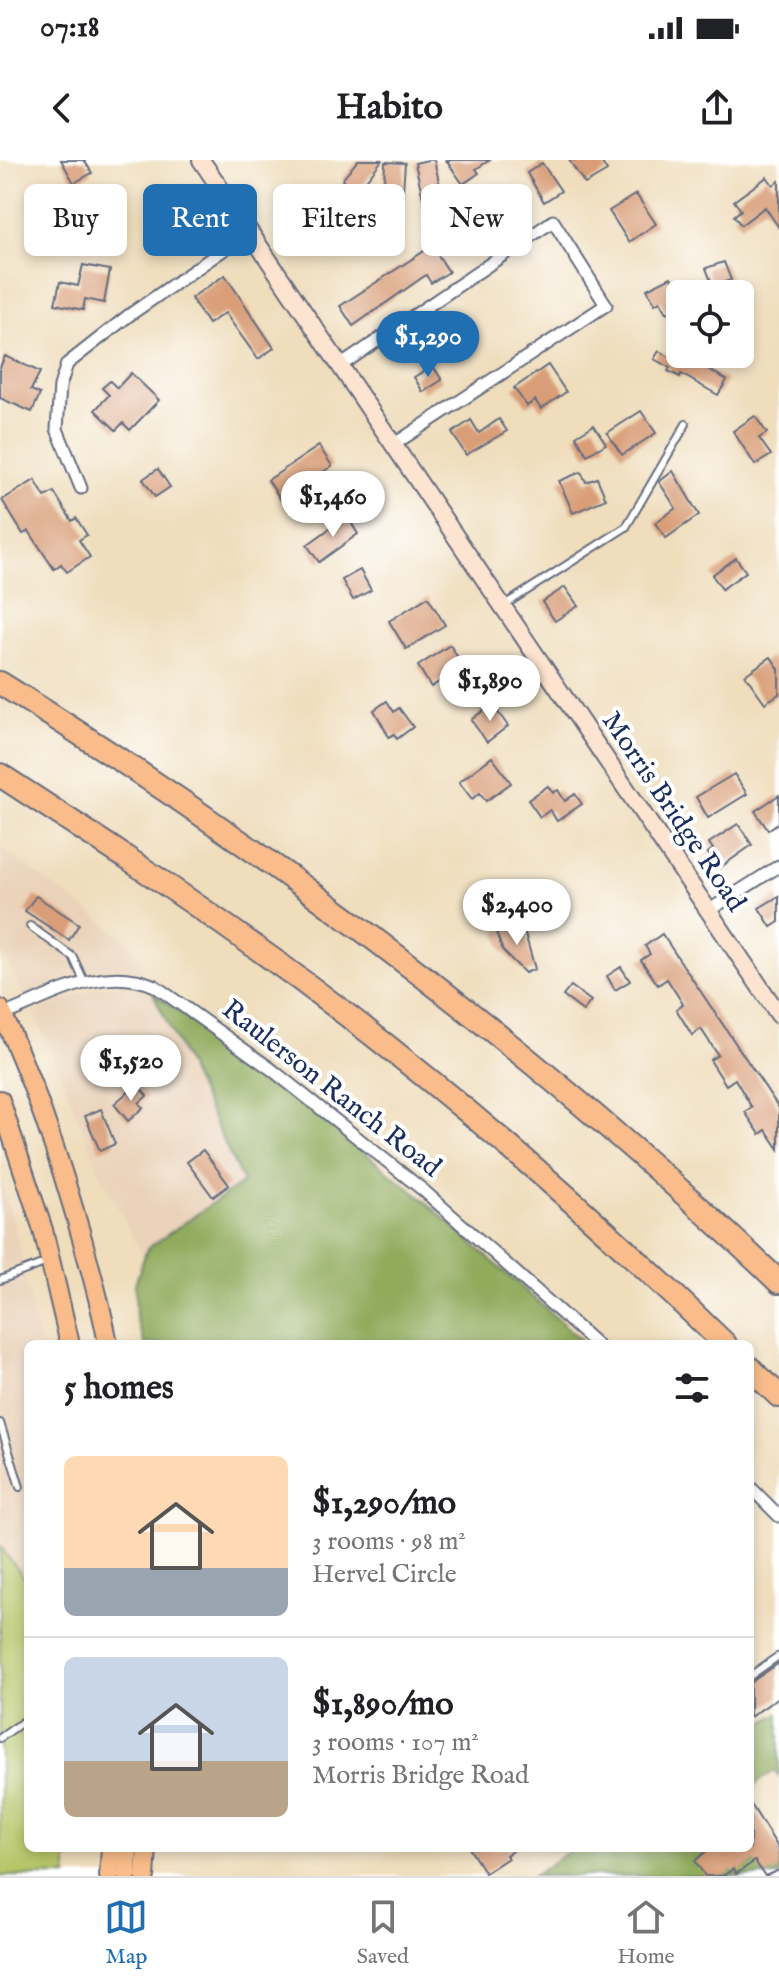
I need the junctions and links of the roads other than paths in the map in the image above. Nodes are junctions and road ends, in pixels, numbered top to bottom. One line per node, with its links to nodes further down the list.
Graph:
1 (201, 160): 2 (street, Morris Bridge Road)
2 (217, 184)
3 (257, 244): 5 (street, Morris Bridge Road)
4 (214, 256): 8 (street)
5 (340, 366): 7 (street, Morris Bridge Road); 7 (street)
6 (686, 424): 9 (lane)
7 (393, 445): 9 (street, Morris Bridge Road)
8 (81, 488)
9 (502, 606): 13 (street, Morris Bridge Road)
10 (0, 683): 21 (highway)
11 (0, 775): 25 (highway)
12 (779, 866): 13 (street)
13 (708, 911): 17 (street, Morris Bridge Road)
14 (30, 926): 15 (lane)
15 (85, 983): 16 (street, Raulerson Ranch Road); 24 (street, Raulerson Ranch Road)
16 (1, 1014): 23 (main road)
17 (779, 1015)
18 (0, 1100): 19 (main road)
19 (50, 1261): 20 (lane); 22 (main road)
20 (0, 1280)
21 (779, 1282)
22 (69, 1340)
23 (107, 1340)
24 (592, 1340)
25 (721, 1340)
26 (754, 1372): 27 (highway)
27 (779, 1396)
28 (0, 1423): 29 (lane)
29 (20, 1487)
30 (754, 1491): 31 (street)
31 (779, 1516)
32 (778, 1655): 33 (lane)
33 (754, 1673)
34 (24, 1721): 35 (lane)
35 (0, 1738)
36 (111, 1852): 39 (main road)
37 (128, 1852): 40 (main road)
38 (147, 1852): 41 (main road)
39 (109, 1876)
40 (127, 1876)
41 (145, 1876)

